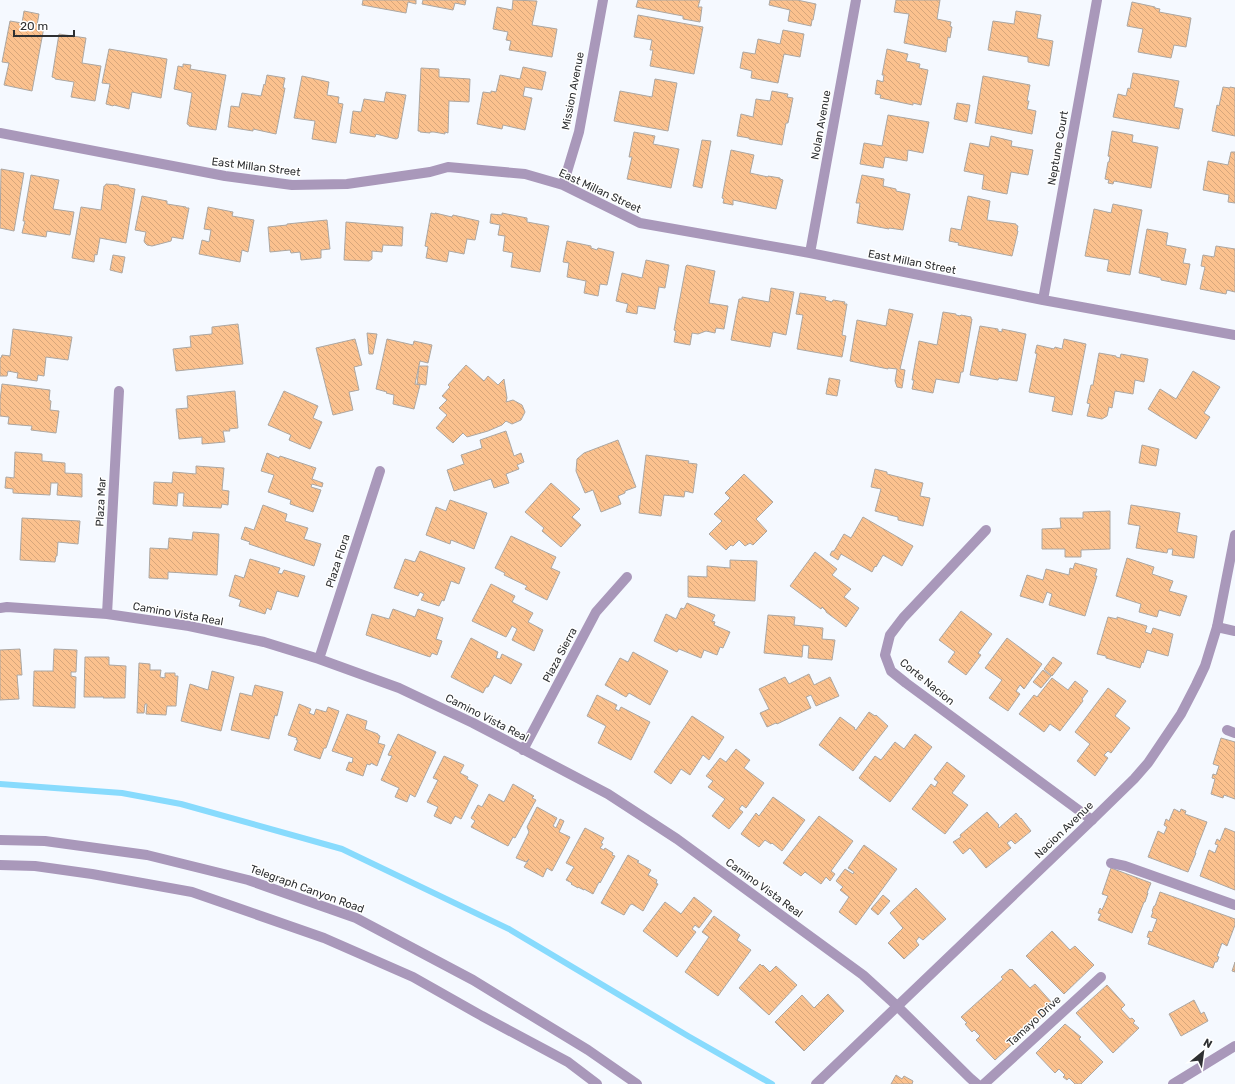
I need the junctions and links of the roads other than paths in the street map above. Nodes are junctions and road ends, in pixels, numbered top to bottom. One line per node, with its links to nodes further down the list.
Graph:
1 (603, 0): 5 (street, Mission Avenue)
2 (856, 0): 6 (street, Nolan Avenue)
3 (1097, 0): 7 (street, Neptune Court)
4 (0, 133): 5 (street, East Millan Street)
5 (563, 185): 6 (street, East Millan Street)
6 (810, 253): 7 (street, East Millan Street)
7 (1043, 300): 8 (street, East Millan Street)
8 (1235, 335)
9 (119, 391): 15 (street, Plaza Mar)
10 (380, 471): 18 (street, Plaza Flora)
11 (986, 530): 20 (street, Corte Nacion)
12 (1235, 535): 16 (street, Nacion Avenue)
13 (628, 577): 19 (street, Plaza Sierra)
14 (0, 608): 15 (street, Camino Vista Real)
15 (107, 614): 18 (street, Camino Vista Real)
16 (1217, 627): 17 (street); 20 (street, Nacion Avenue)
17 (1235, 631)
18 (319, 659): 19 (street, Camino Vista Real)
19 (523, 750): 26 (street, Camino Vista Real)
20 (1092, 820): 26 (street, Nacion Avenue)
21 (0, 840): 30 (street, Telegraph Canyon Road)
22 (1111, 863): 24 (street)
23 (0, 865): 29 (street)
24 (1235, 905)
25 (1101, 976): 32 (street, Tamayo Drive)
26 (898, 1006): 28 (street); 31 (street, Nacion Avenue)
27 (1235, 1046): 33 (street)
28 (971, 1082)
29 (597, 1084)
30 (637, 1084)
31 (816, 1084)
32 (984, 1084)
33 (1173, 1084)

